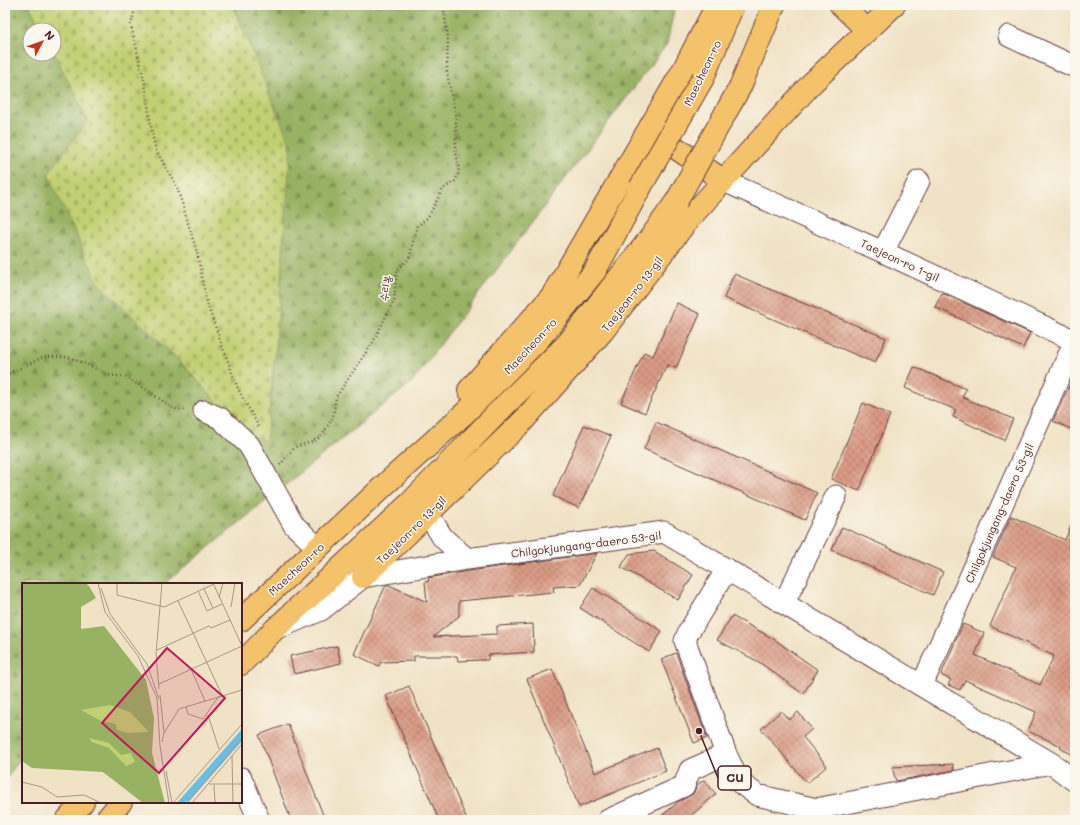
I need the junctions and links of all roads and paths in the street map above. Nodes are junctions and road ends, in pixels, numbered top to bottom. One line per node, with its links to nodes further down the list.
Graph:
1 (136, 5): 18 (path)
2 (443, 5): 20 (path, 수리봉)
3 (717, 5): 11 (main road)
4 (733, 5): 19 (main road, Maecheon-ro, bridge)
5 (774, 5): 29 (main road, bridge)
6 (842, 5): 8 (main road)
7 (894, 5): 8 (main road, Taejeon-ro 13-gil)
8 (866, 32): 12 (main road, Taejeon-ro 13-gil)
9 (1009, 36): 10 (street)
10 (1075, 67)
11 (648, 129): 12 (main road); 19 (main road)
12 (724, 181): 14 (street, Taejeon-ro 1-gil); 22 (main road, Taejeon-ro 13-gil)
13 (919, 181): 14 (street)
14 (883, 252): 15 (street, Taejeon-ro 1-gil)
15 (1075, 341): 31 (street, Chilgokjungang-daero 53-gil)
16 (5, 375): 17 (path)
17 (204, 411): 18 (street)
18 (249, 445): 20 (street)
19 (390, 480): 23 (main road, Maecheon-ro)
20 (270, 482): 23 (street)
21 (836, 496): 27 (street)
22 (428, 514): 24 (street); 26 (main road, Taejeon-ro 13-gil)
23 (318, 548): 28 (main road, Maecheon-ro)
24 (467, 559): 25 (street, Chilgokjungang-daero 53-gil); 26 (street, Chilgokjungang-daero 53-gil)
25 (727, 569): 27 (street, Chilgokjungang-daero 53-gil); 32 (street)
26 (363, 577): 29 (street, Chilgokjungang-daero 53-gil)
27 (784, 603): 31 (street, Chilgokjungang-daero 53-gil)
28 (242, 619)
29 (274, 630): 30 (main road)
30 (242, 663)
31 (922, 685): 33 (street, Chilgokjungang-daero 53-gil)
32 (726, 754): 38 (street); 42 (street)
33 (1051, 763): 35 (street, Chilgokjungang-daero 53-gil); 38 (street)
34 (242, 780): 41 (street)
35 (1075, 781)
36 (81, 803): 39 (main road)
37 (120, 803): 40 (main road)
38 (813, 814)
39 (67, 820)
40 (106, 820)
41 (259, 820)
42 (608, 820)

